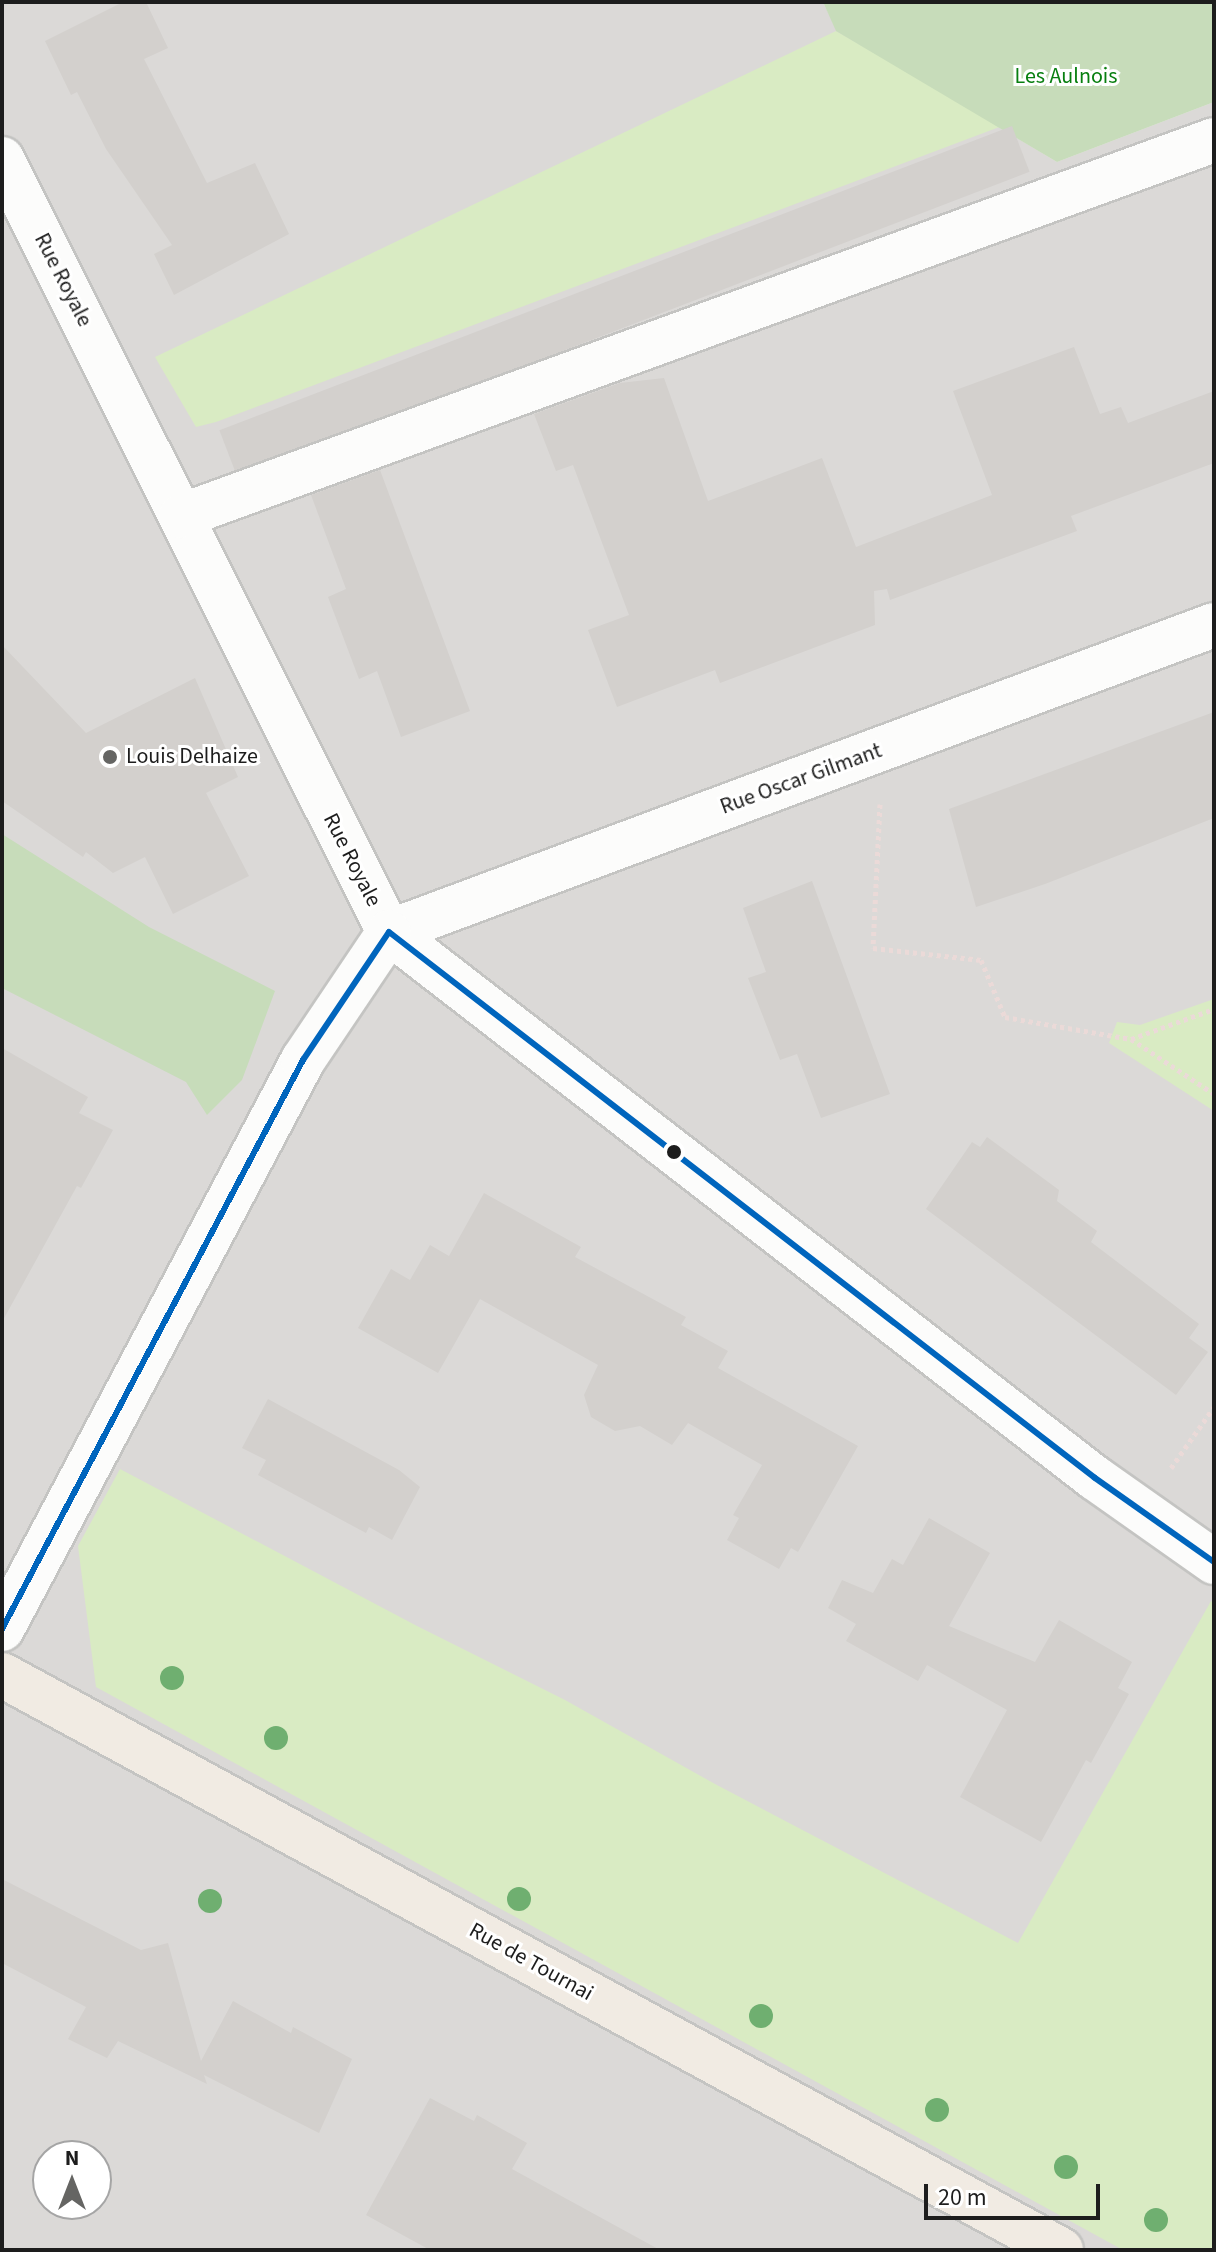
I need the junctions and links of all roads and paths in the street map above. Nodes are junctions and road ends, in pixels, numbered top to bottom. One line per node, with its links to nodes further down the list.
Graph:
1 (1214, 140): 3 (street)
2 (2, 159): 3 (street, Rue Royale)
3 (181, 516): 6 (street, Rue Royale)
4 (1214, 625): 5 (street, Rue Oscar Gilmant)
5 (882, 749): 6 (street, Rue Oscar Gilmant); 8 (path)
6 (389, 932): 11 (street, Rue Royale); 13 (street)
7 (1214, 1009): 8 (path)
8 (1131, 1039): 9 (path)
9 (1214, 1094)
10 (1214, 1407): 11 (path)
11 (1141, 1510): 12 (street, Rue Royale)
12 (1214, 1562)
13 (2, 1629)
14 (2, 1675): 15 (main road, Rue de Tournai)
15 (1061, 2250)

